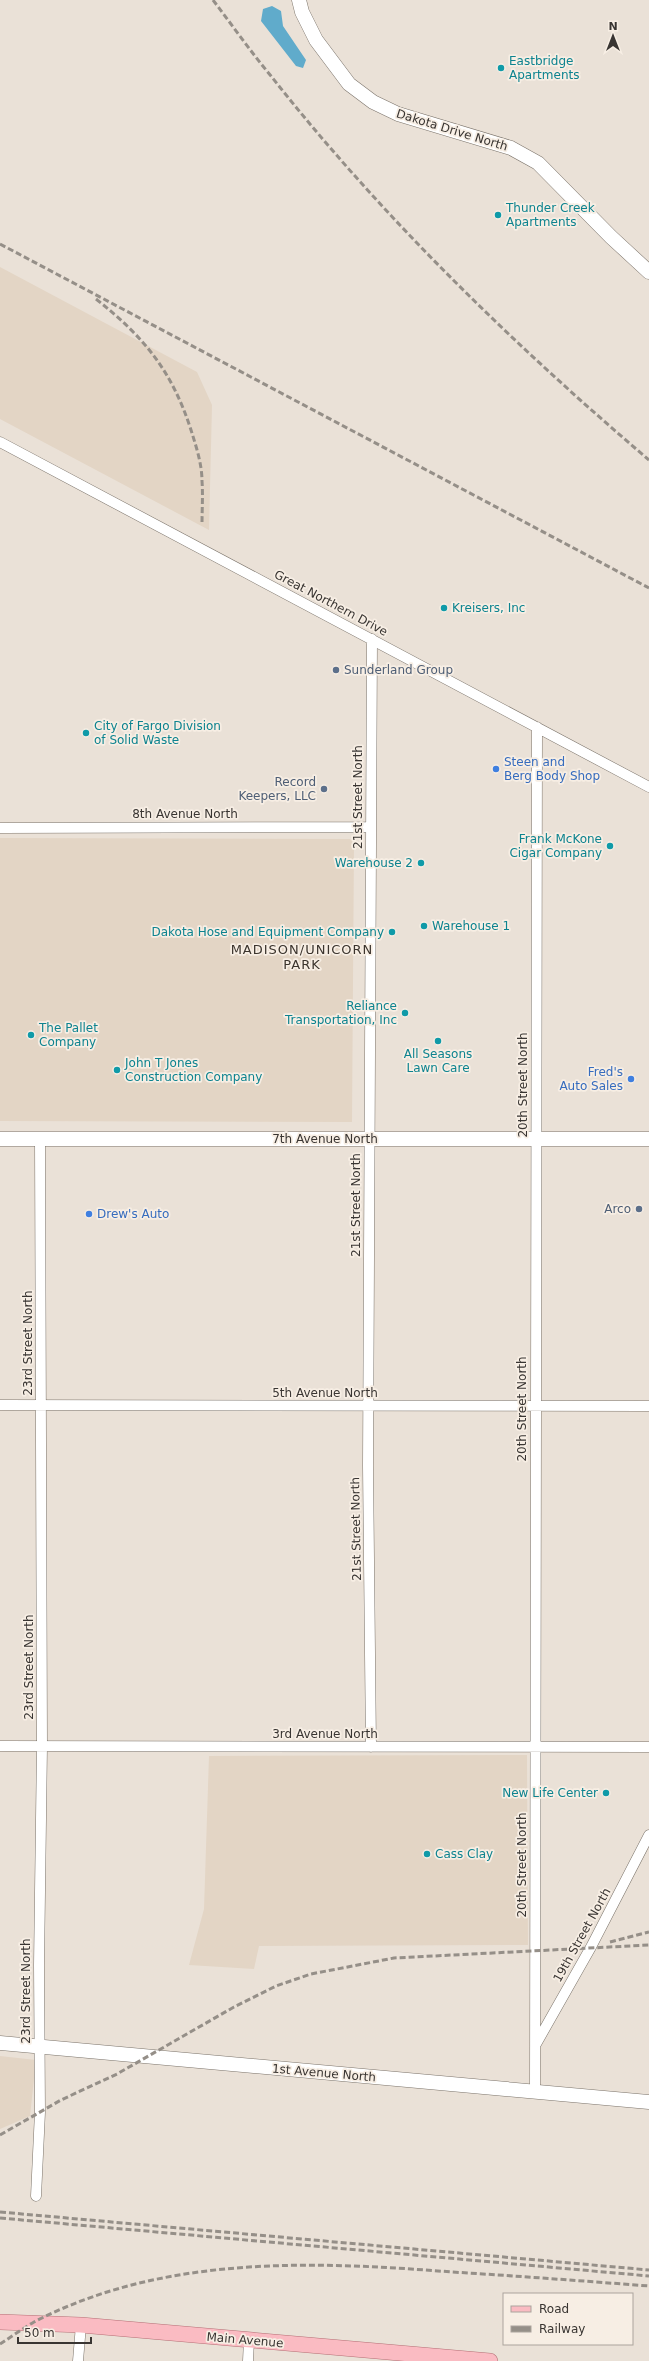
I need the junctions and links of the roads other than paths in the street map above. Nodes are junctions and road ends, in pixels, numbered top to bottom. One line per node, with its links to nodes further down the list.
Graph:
1 (301, 6): 2 (street, Dakota Drive North)
2 (649, 272)
3 (0, 442): 4 (street, Great Northern Drive)
4 (372, 639): 5 (street, Great Northern Drive); 7 (street, 21st Street North)
5 (537, 727): 6 (street, Great Northern Drive); 12 (street, 20th Street North)
6 (649, 787)
7 (370, 827): 8 (street, 8th Avenue North); 11 (street, 21st Street North)
8 (0, 828)
9 (0, 1139): 10 (street, 7th Avenue North)
10 (40, 1139): 11 (street, 7th Avenue North); 15 (street, 23rd Street North)
11 (368, 1139): 12 (street, 7th Avenue North); 16 (street, 21st Street North)
12 (536, 1139): 13 (street, 7th Avenue North); 17 (street, 20th Street North)
13 (649, 1139)
14 (0, 1406): 15 (street, 5th Avenue North)
15 (41, 1406): 16 (street, 5th Avenue North); 20 (street, 23rd Street North)
16 (368, 1406): 17 (street, 5th Avenue North); 21 (street, 21st Street North)
17 (535, 1406): 18 (street, 5th Avenue North); 22 (street, 20th Street North)
18 (649, 1406)
19 (0, 1746): 20 (street, 3rd Avenue North)
20 (42, 1746): 21 (street, 3rd Avenue North); 27 (street, 23rd Street North)
21 (371, 1747): 22 (street, 3rd Avenue North)
22 (535, 1747): 23 (street, 3rd Avenue North); 26 (street, 20th Street North)
23 (649, 1747)
24 (649, 1835): 26 (street, 19th Street North)
25 (0, 2043): 27 (street, 1st Avenue North)
26 (535, 2046): 28 (street, 20th Street North)
27 (39, 2047): 28 (street, 1st Avenue North); 30 (street, 23rd Street North)
28 (535, 2092): 29 (street, 1st Avenue North)
29 (649, 2102)
30 (36, 2196)
31 (0, 2322): 32 (main road, Main Avenue)
32 (81, 2325): 33 (main road, Main Avenue); 35 (street)
33 (250, 2340): 34 (main road, Main Avenue); 36 (street)
34 (416, 2358): 37 (main road, Main Avenue)
35 (78, 2361)
36 (248, 2361)
37 (490, 2361)

